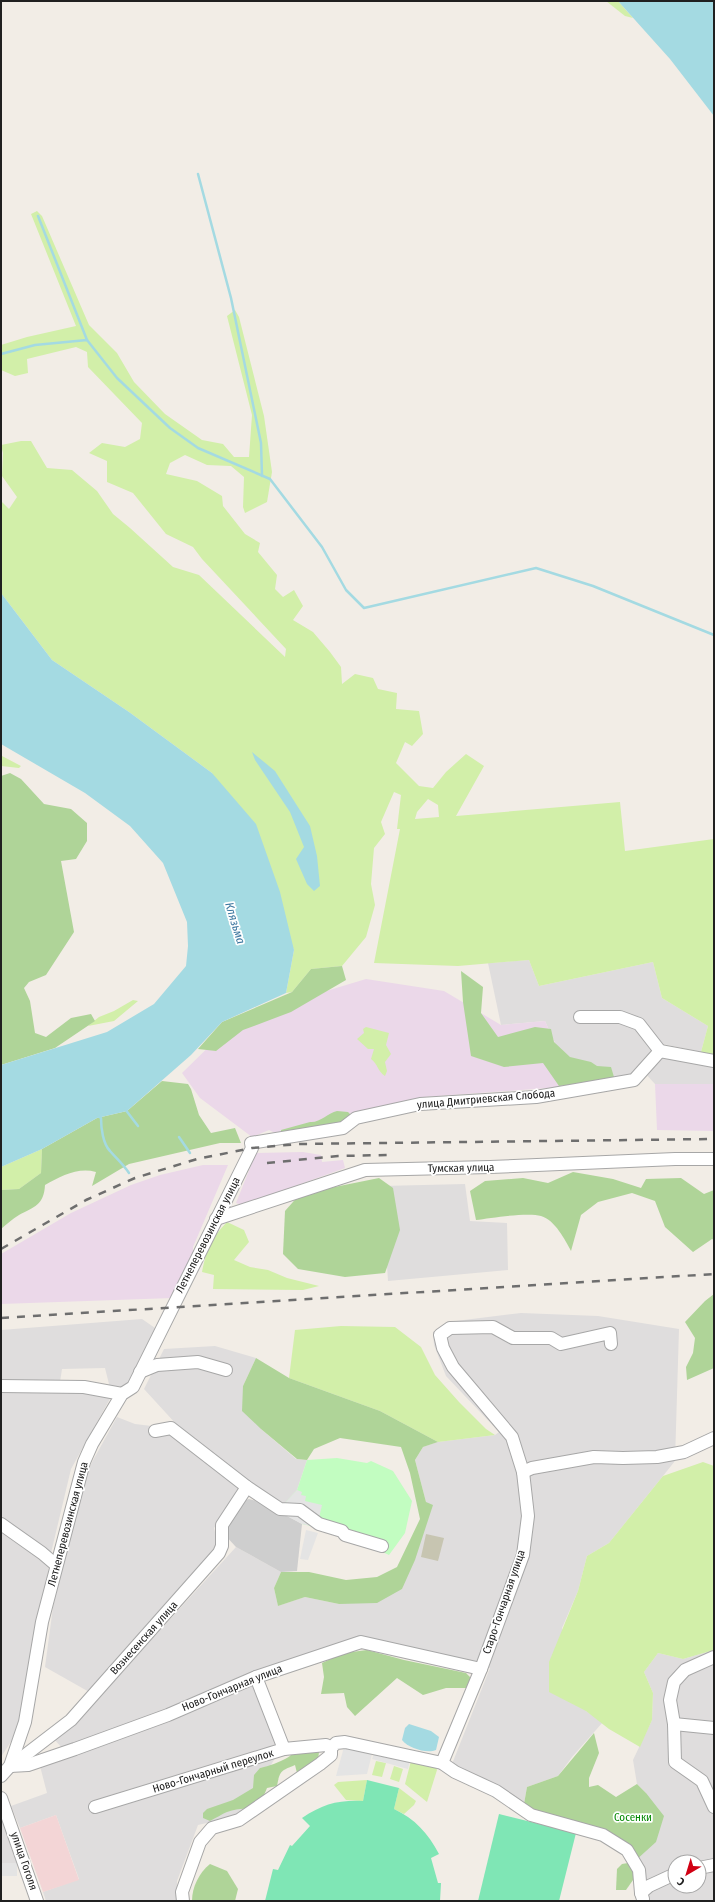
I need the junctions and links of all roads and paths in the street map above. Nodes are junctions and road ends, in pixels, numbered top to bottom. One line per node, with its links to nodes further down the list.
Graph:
1 (580, 1017): 2 (street)
2 (660, 1051): 3 (street); 4 (street, улица Дмитриевская Слобода)
3 (714, 1061)
4 (255, 1142): 6 (street, Летнеперевозинская улица)
5 (714, 1159): 6 (street, Тумская улица)
6 (216, 1219): 9 (street, Летнеперевозинская улица)
7 (611, 1344): 14 (street, Старо-Гончарная улица)
8 (226, 1370): 9 (street)
9 (140, 1372): 11 (street, Летнеперевозинская улица)
10 (1, 1386): 11 (street)
11 (122, 1394): 18 (street, Летнеперевозинская улица)
12 (155, 1431): 15 (street)
13 (714, 1438): 14 (street)
14 (523, 1472): 20 (street, Старо-Гончарная улица)
15 (247, 1487): 17 (street); 27 (street, Вознесенская улица)
16 (1, 1524): 18 (street)
17 (382, 1546)
18 (56, 1565): 27 (street, Летнеперевозинская улица)
19 (714, 1657): 22 (street)
20 (481, 1669): 21 (street, Ново-Гончарная улица); 26 (street, Старо-Гончарная улица)
21 (256, 1677): 25 (street); 27 (street, Ново-Гончарная улица)
22 (674, 1724): 23 (street); 31 (street)
23 (714, 1728)
24 (331, 1748): 25 (street, Ново-Гончарный переулок); 26 (street); 35 (street)
25 (284, 1749): 30 (street, Ново-Гончарный переулок)
26 (442, 1763): 33 (street)
27 (10, 1766): 28 (street, Летнеперевозинская улица)
28 (1, 1776)
29 (1, 1798): 34 (street, улица Гоголя)
30 (95, 1807)
31 (714, 1807)
32 (667, 1878): 33 (street)
33 (643, 1897)
34 (38, 1901)
35 (183, 1901)

